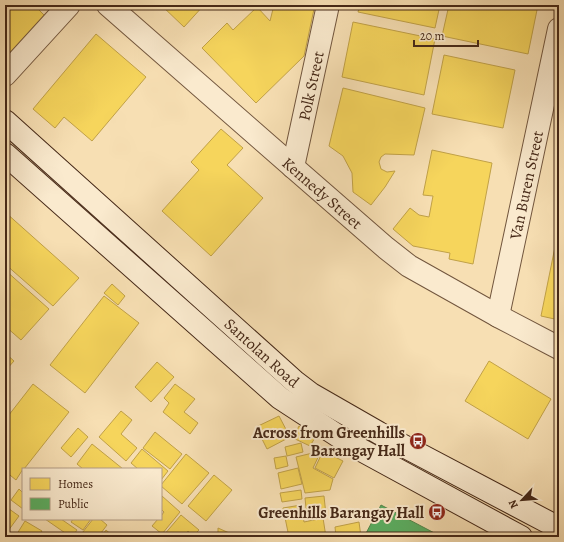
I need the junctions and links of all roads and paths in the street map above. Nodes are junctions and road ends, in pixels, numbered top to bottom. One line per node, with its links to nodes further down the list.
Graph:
1 (69, 5): 5 (main road)
2 (108, 5): 8 (main road, Kennedy Street)
3 (328, 5): 8 (main road, Polk Street)
4 (559, 29): 9 (main road, Van Buren Street)
5 (5, 75)
6 (5, 121): 11 (main road, Santolan Road)
7 (5, 154): 12 (main road, Santolan Road)
8 (293, 167): 9 (main road, Kennedy Street)
9 (498, 316): 10 (main road, Kennedy Street)
10 (559, 348)
11 (559, 528)
12 (521, 537)

